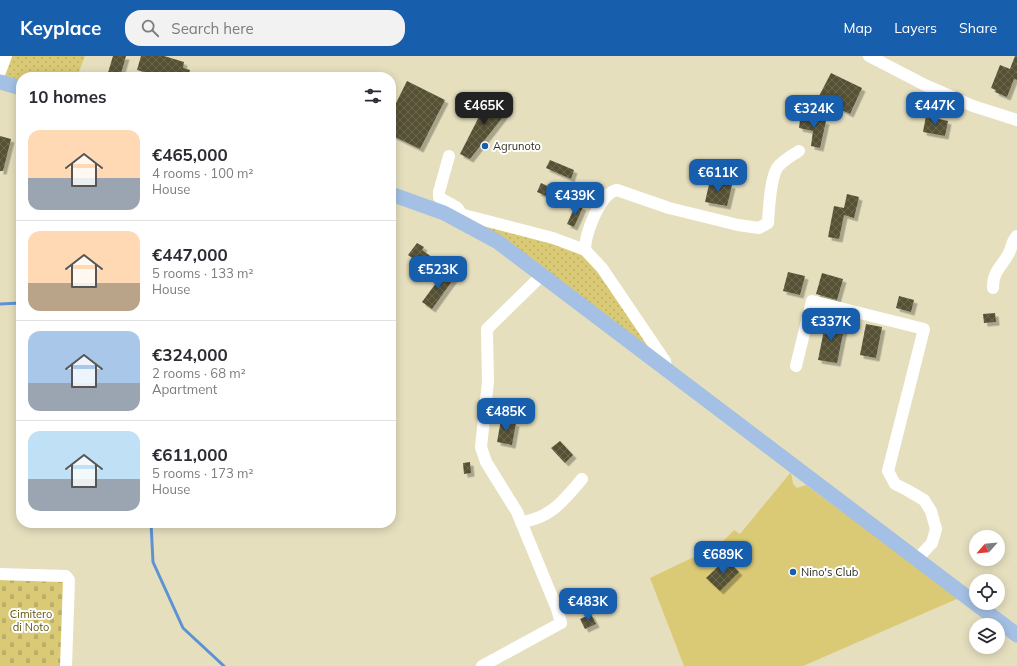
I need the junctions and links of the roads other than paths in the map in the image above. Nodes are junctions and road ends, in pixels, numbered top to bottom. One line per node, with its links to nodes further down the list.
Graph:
1 (6, 56): 3 (street)
2 (869, 56): 6 (street)
3 (0, 72)
4 (0, 82): 5 (main road)
5 (16, 87)
6 (1017, 120)
7 (799, 151): 12 (street)
8 (449, 156): 10 (street)
9 (396, 196): 10 (main road)
10 (457, 216): 12 (street); 13 (main road)
11 (1017, 236): 14 (street)
12 (585, 250): 16 (street)
13 (542, 275): 16 (main road); 18 (street)
14 (993, 288)
15 (796, 366): 19 (street)
16 (666, 369): 19 (main road)
17 (582, 479): 18 (street)
18 (521, 522): 23 (street)
19 (916, 559): 21 (main road)
20 (0, 574): 22 (street)
21 (1017, 635)
22 (66, 666)
23 (482, 666)

